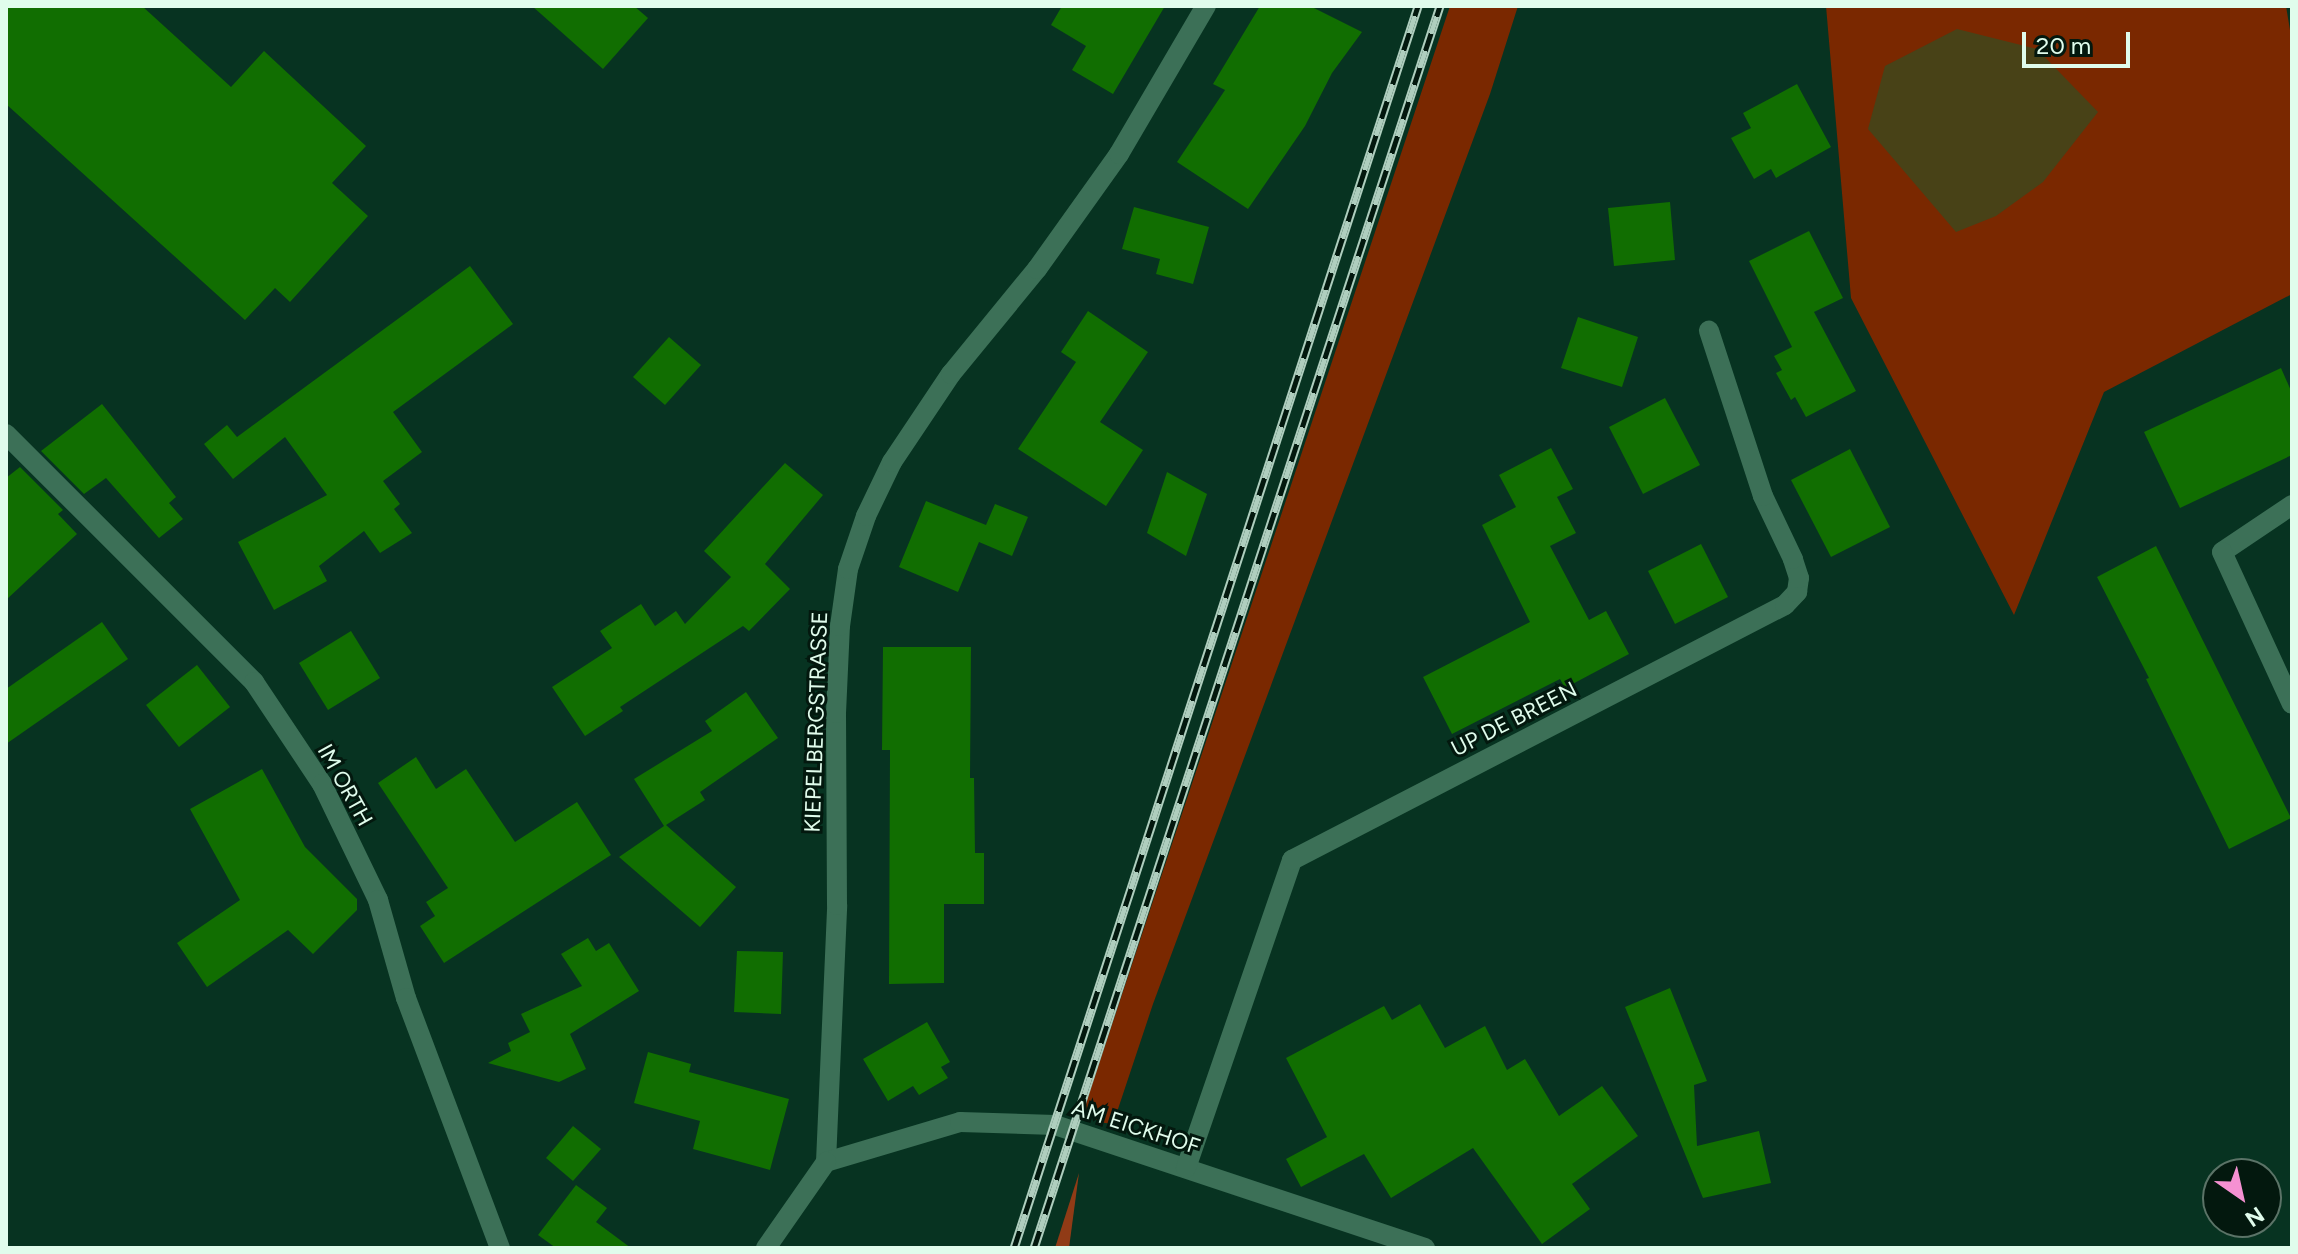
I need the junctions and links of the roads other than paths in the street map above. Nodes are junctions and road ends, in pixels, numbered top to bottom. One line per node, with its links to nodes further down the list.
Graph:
1 (1206, 6): 6 (street, KIEPELBERGSTRASSE)
2 (1709, 331): 7 (street, UP DE BREEN)
3 (6, 434): 8 (street, IM ORTH)
4 (2292, 505): 5 (street)
5 (2292, 704)
6 (826, 1162): 7 (street, AM EICKHOF); 9 (street)
7 (1186, 1168): 10 (street, AM EICKHOF)
8 (500, 1248)
9 (766, 1248)
10 (1425, 1248)

